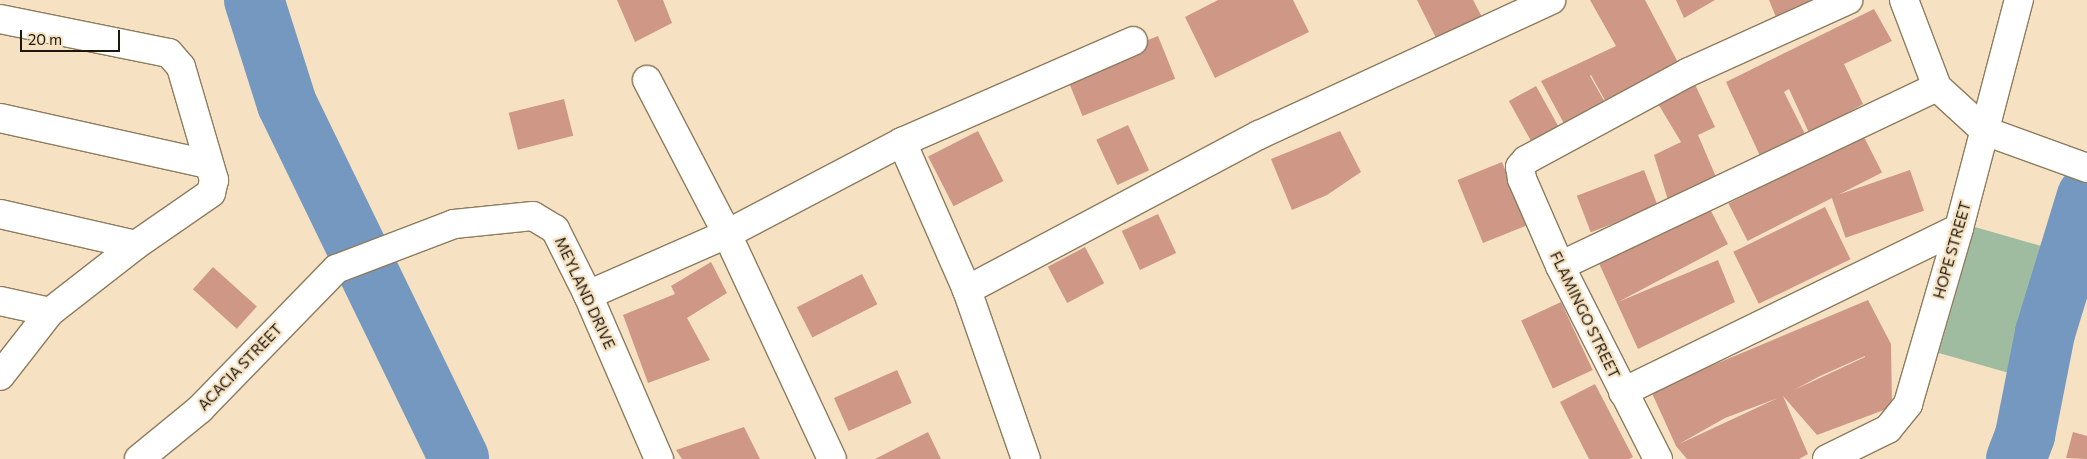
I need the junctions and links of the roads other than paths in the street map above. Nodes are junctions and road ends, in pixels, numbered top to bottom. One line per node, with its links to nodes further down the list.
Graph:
1 (1551, 0): 20 (street)
2 (1848, 0): 18 (street, FLAMINGO STREET)
3 (1904, 0): 8 (street)
4 (2019, 0): 10 (street, HOPE STREET)
5 (0, 18): 12 (street)
6 (1133, 41): 11 (street)
7 (647, 80): 16 (street)
8 (1937, 87): 10 (street); 18 (street)
9 (0, 118): 12 (street)
10 (1985, 131): 13 (street); 15 (street, HOPE STREET)
11 (902, 142): 16 (street); 20 (street)
12 (207, 164): 17 (street)
13 (2080, 166)
14 (0, 214): 17 (street)
15 (1959, 228): 25 (street); 31 (street, HOPE STREET)
16 (727, 234): 21 (street); 28 (street)
17 (136, 245): 23 (street)
18 (1560, 266): 25 (street, FLAMINGO STREET)
19 (336, 269): 21 (street, MEYLAND DRIVE); 26 (street, ACACIA STREET)
20 (967, 290): 29 (street)
21 (588, 294): 27 (street, MEYLAND DRIVE)
22 (0, 301): 23 (street)
23 (50, 312): 24 (street)
24 (0, 376)
25 (1623, 392): 30 (street, FLAMINGO STREET)
26 (139, 459)
27 (659, 459)
28 (832, 459)
29 (1026, 459)
30 (1658, 459)
31 (1827, 459)

